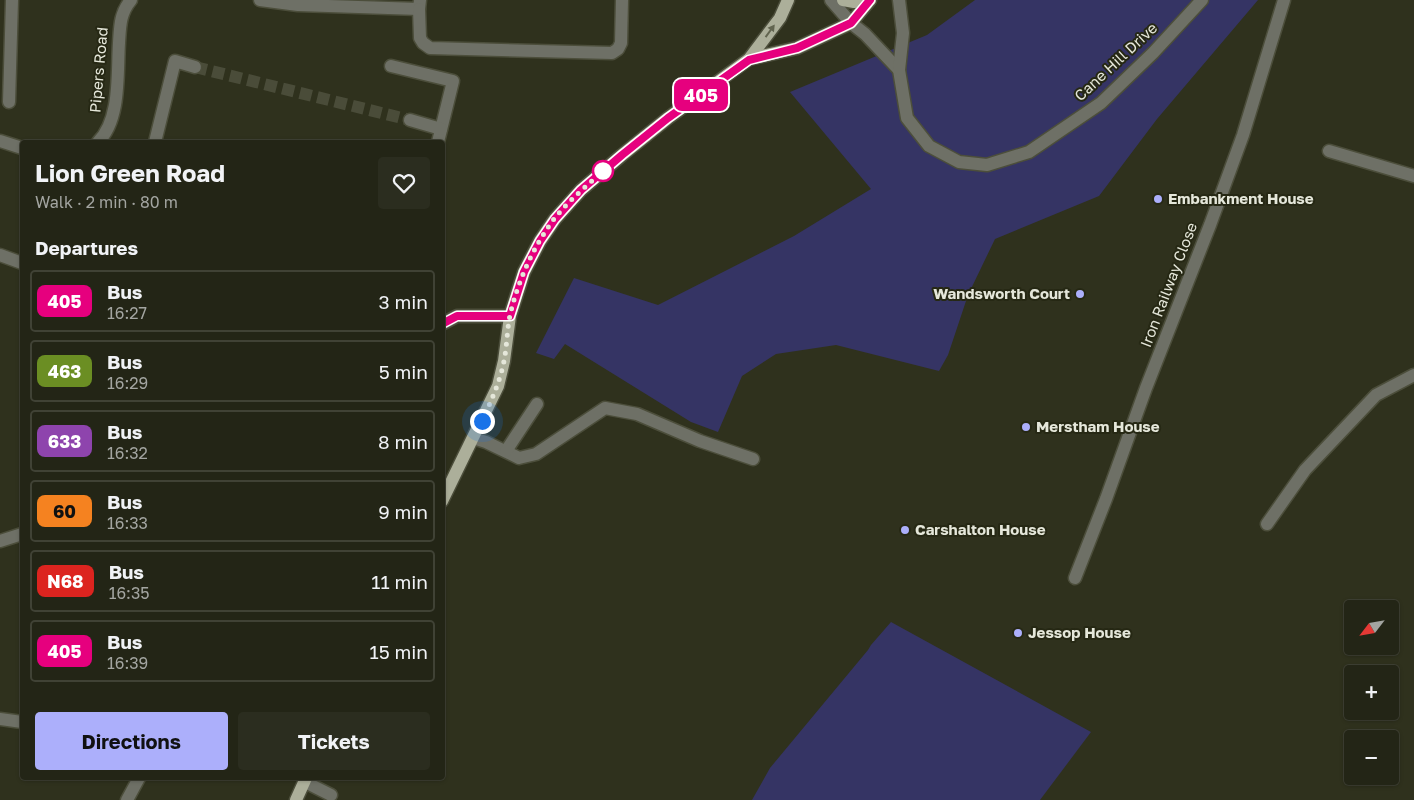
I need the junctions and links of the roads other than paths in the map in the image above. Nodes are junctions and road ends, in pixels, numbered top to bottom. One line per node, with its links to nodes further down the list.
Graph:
1 (12, 0): 18 (street)
2 (131, 0): 21 (street, Pipers Road)
3 (260, 0): 12 (street)
4 (622, 0): 12 (street)
5 (788, 0): 14 (main road, one-way to 5)
6 (831, 0): 13 (street)
7 (843, 0): 8 (main road)
8 (870, 0): 13 (main road)
9 (899, 0): 17 (street, Cane Hill Drive)
10 (1202, 0): 17 (street, Cane Hill Drive)
11 (1284, 0): 41 (street, Iron Railway Close)
12 (420, 4)
13 (851, 23): 14 (main road); 17 (street)
14 (749, 60): 30 (main road)
15 (391, 66): 20 (street)
16 (195, 67): 22 (street)
17 (899, 70)
18 (9, 102)
19 (410, 120): 20 (street)
20 (441, 129): 23 (street)
21 (99, 140)
22 (155, 140)
23 (438, 140)
24 (0, 141): 25 (street)
25 (20, 147)
26 (1329, 151): 27 (street)
27 (1414, 176)
28 (0, 255): 29 (street)
29 (20, 262)
30 (510, 316): 31 (street); 34 (main road)
31 (445, 322)
32 (1414, 375): 38 (street)
33 (537, 404): 35 (street)
34 (473, 438): 35 (street); 37 (main road)
35 (506, 451): 36 (street)
36 (753, 459)
37 (445, 495)
38 (1267, 524)
39 (20, 535): 40 (street)
40 (0, 541)
41 (1075, 578)
42 (0, 719): 43 (street)
43 (20, 722)
44 (138, 780): 47 (street)
45 (306, 780): 46 (street); 48 (main road)
46 (331, 795)
47 (127, 800)
48 (296, 800)

